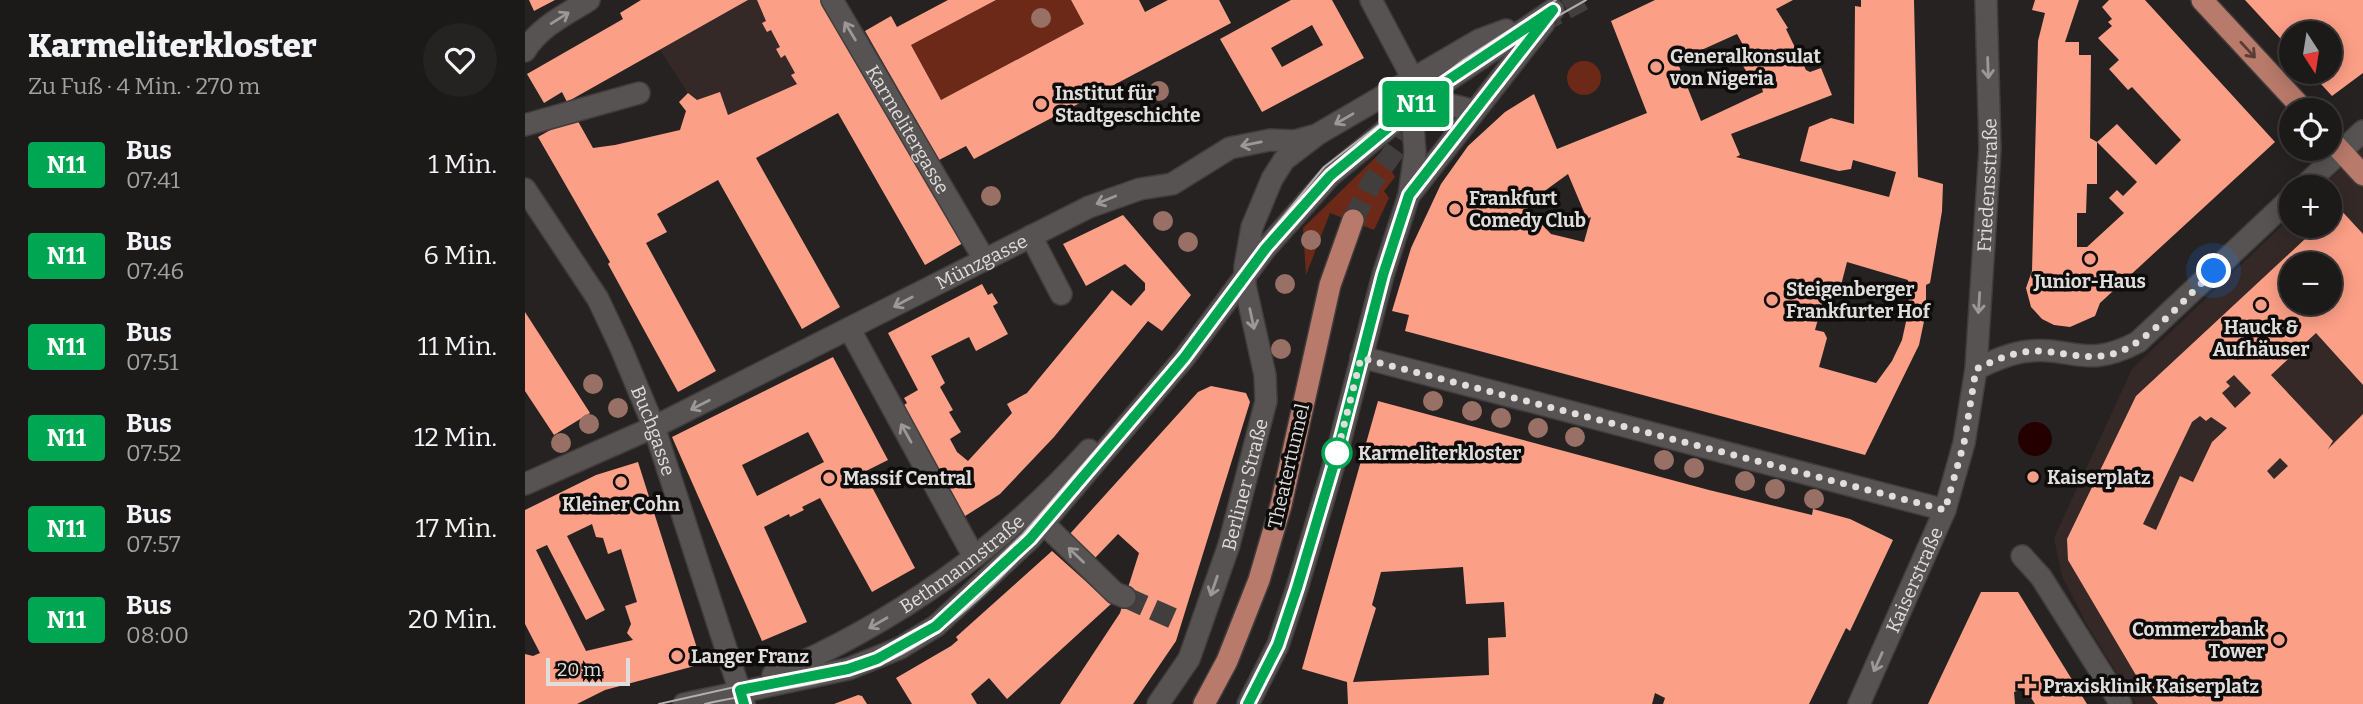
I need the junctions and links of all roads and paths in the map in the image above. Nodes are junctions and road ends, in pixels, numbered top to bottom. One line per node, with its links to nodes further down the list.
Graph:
1 (589, 0): 7 (street, one-way to 1)
2 (832, 0): 26 (street, Karmelitergasse, one-way to 2)
3 (1371, 0): 9 (street)
4 (1986, 0): 31 (street, Friedensstraße, one-way to 31)
5 (2202, 0): 10 (main road, one-way to 10)
6 (1562, 5): 9 (street); 11 (street)
7 (527, 39)
8 (639, 93): 12 (street)
9 (1416, 95): 11 (street); 14 (street, one-way to 14); 21 (street); 27 (street, Bethmannstraße)
10 (2293, 98)
11 (1475, 111): 21 (street)
12 (525, 125)
13 (2363, 131): 15 (street)
14 (1318, 134): 24 (street, Münzgasse, one-way to 24); 25 (street, Berliner Straße)
15 (2342, 142)
16 (2342, 152): 19 (main road)
17 (2323, 161): 18 (street)
18 (2312, 175)
19 (2363, 175)
20 (525, 189): 32 (street, Buchgasse)
21 (1409, 195): 30 (street)
22 (2279, 209): 31 (street)
23 (1353, 220): 42 (main road, Theatertunnel)
24 (1031, 236): 26 (street, Münzgasse); 28 (street)
25 (1248, 252): 27 (street, Berliner Straße); 35 (street, Bethmannstraße)
26 (984, 259): 29 (street, Münzgasse, one-way to 29)
27 (1244, 276): 35 (street, Bethmannstraße); 41 (street, Berliner Straße, one-way to 41)
28 (1061, 294)
29 (850, 330): 32 (street, Münzgasse, one-way to 32); 37 (street, one-way to 29)
30 (1361, 358): 34 (street); 43 (street)
31 (1976, 369): 34 (street, Kaiserstraße)
32 (654, 427): 33 (street, Münzgasse); 39 (street, Buchgasse)
33 (525, 484)
34 (1945, 510): 44 (street, Kaiserstraße, one-way to 44)
35 (1036, 517): 37 (street, Bethmannstraße); 38 (street, one-way to 35); 39 (street, Bethmannstraße)
36 (2022, 556): 45 (street)
37 (974, 557): 39 (street, Bethmannstraße, one-way to 39)
38 (1125, 597)
39 (742, 697): 40 (street, Bethmannstraße)
40 (684, 704)
41 (1158, 704)
42 (1204, 704)
43 (1248, 704)
44 (1859, 704)
45 (2121, 704)

